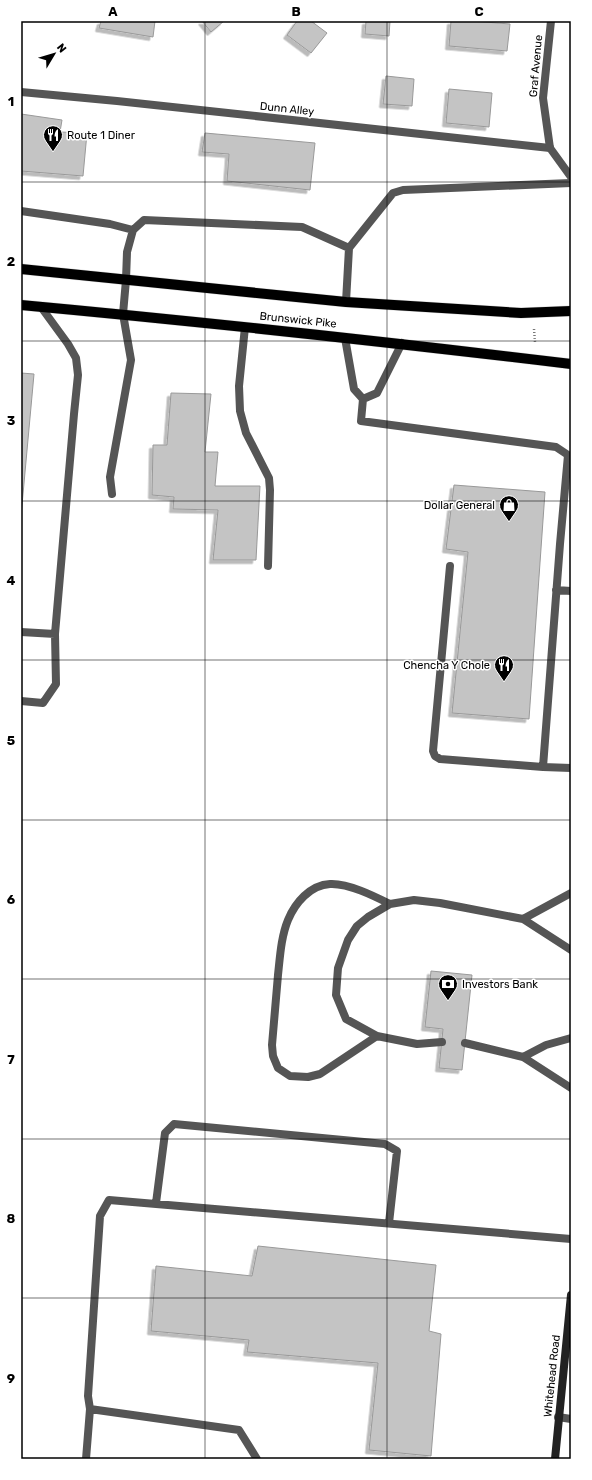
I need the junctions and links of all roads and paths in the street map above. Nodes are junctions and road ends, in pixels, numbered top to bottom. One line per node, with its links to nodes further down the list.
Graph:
1 (551, 21): 3 (street, Graf Avenue)
2 (21, 92): 3 (street, Dunn Alley)
3 (550, 148): 4 (street, Graf Avenue)
4 (571, 177)
5 (571, 183): 8 (street)
6 (21, 211): 7 (street)
7 (132, 230): 8 (street); 10 (street)
8 (349, 248): 11 (street)
9 (21, 269): 10 (main road, Brunswick Pike)
10 (126, 280): 11 (main road, Brunswick Pike); 15 (street)
11 (346, 302): 14 (main road, Brunswick Pike)
12 (21, 305): 13 (main road, Brunswick Pike)
13 (41, 307): 15 (main road, Brunswick Pike); 29 (street)
14 (571, 311)
15 (123, 314): 16 (main road, Brunswick Pike); 23 (street)
16 (245, 327): 18 (main road, Brunswick Pike); 24 (street)
17 (534, 329): 19 (path)
18 (345, 338): 20 (main road, Brunswick Pike); 22 (street)
19 (535, 342)
20 (402, 343): 21 (main road, Brunswick Pike); 22 (street)
21 (571, 364)
22 (363, 399): 26 (street)
23 (112, 494)
24 (268, 566)
25 (450, 566): 31 (street)
26 (556, 590): 27 (street); 31 (street)
27 (571, 591)
28 (21, 632): 29 (street)
29 (55, 634): 30 (street)
30 (21, 701)
31 (543, 767): 32 (street)
32 (571, 768)
33 (571, 893): 35 (street)
34 (390, 904): 35 (street); 37 (street); 37 (street)
35 (523, 919): 36 (street)
36 (571, 950)
37 (377, 1036): 39 (street)
38 (571, 1038): 41 (street)
39 (442, 1042)
40 (465, 1043): 41 (street)
41 (523, 1057): 42 (street)
42 (571, 1088)
43 (156, 1204): 44 (street); 44 (street); 48 (street)
44 (389, 1223): 45 (street)
45 (571, 1239)
46 (571, 1295): 47 (main road, Whitehead Road)
47 (568, 1346): 49 (main road, Whitehead Road)
48 (90, 1409): 51 (street); 52 (street)
49 (558, 1417): 50 (street); 53 (main road, Whitehead Road)
50 (571, 1419)
51 (86, 1459)
52 (257, 1459)
53 (555, 1459)

